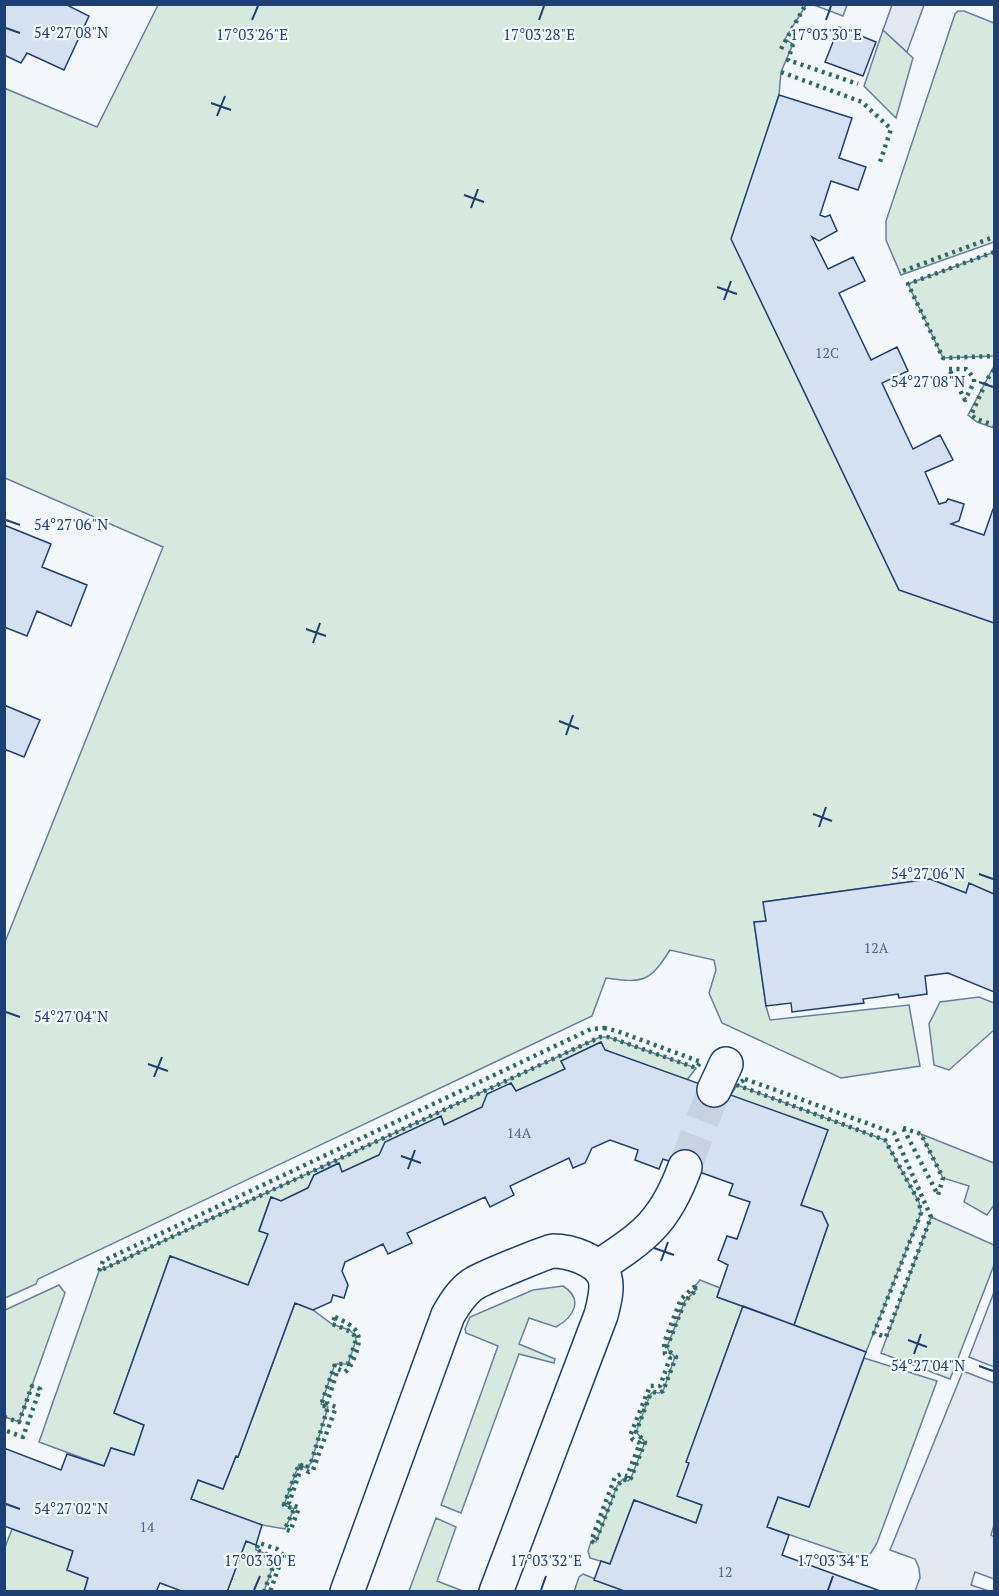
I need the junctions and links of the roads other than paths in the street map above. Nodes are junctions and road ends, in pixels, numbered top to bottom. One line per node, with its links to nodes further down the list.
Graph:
1 (685, 1167): 2 (street)
2 (598, 1267): 3 (street); 4 (street)
3 (347, 1592)
4 (496, 1592)

